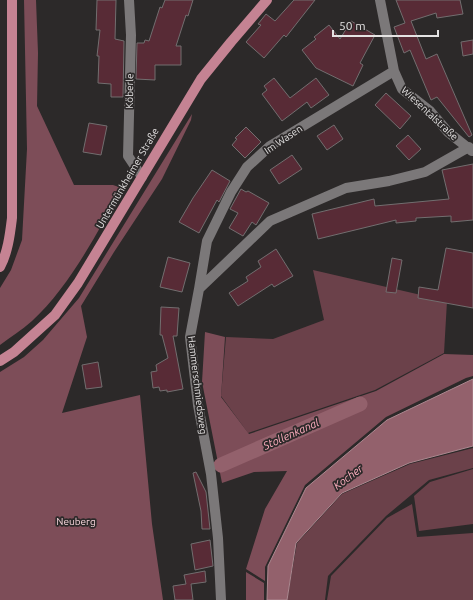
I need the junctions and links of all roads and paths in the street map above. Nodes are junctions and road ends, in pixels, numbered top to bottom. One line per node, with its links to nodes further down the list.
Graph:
1 (12, 0): 8 (main road)
2 (129, 0): 7 (street, Köberle)
3 (267, 0): 7 (main road, Untermünkheimer Straße)
4 (380, 0): 5 (street, Wiesentalstraße)
5 (394, 71): 6 (street, Wiesentalstraße); 9 (street, Im Wasen)
6 (471, 149): 9 (street)
7 (142, 177): 10 (main road, Untermünkheimer Straße)
8 (0, 267)
9 (199, 289): 11 (street, Hammerschmiedsweg)
10 (0, 361)
11 (221, 600)

